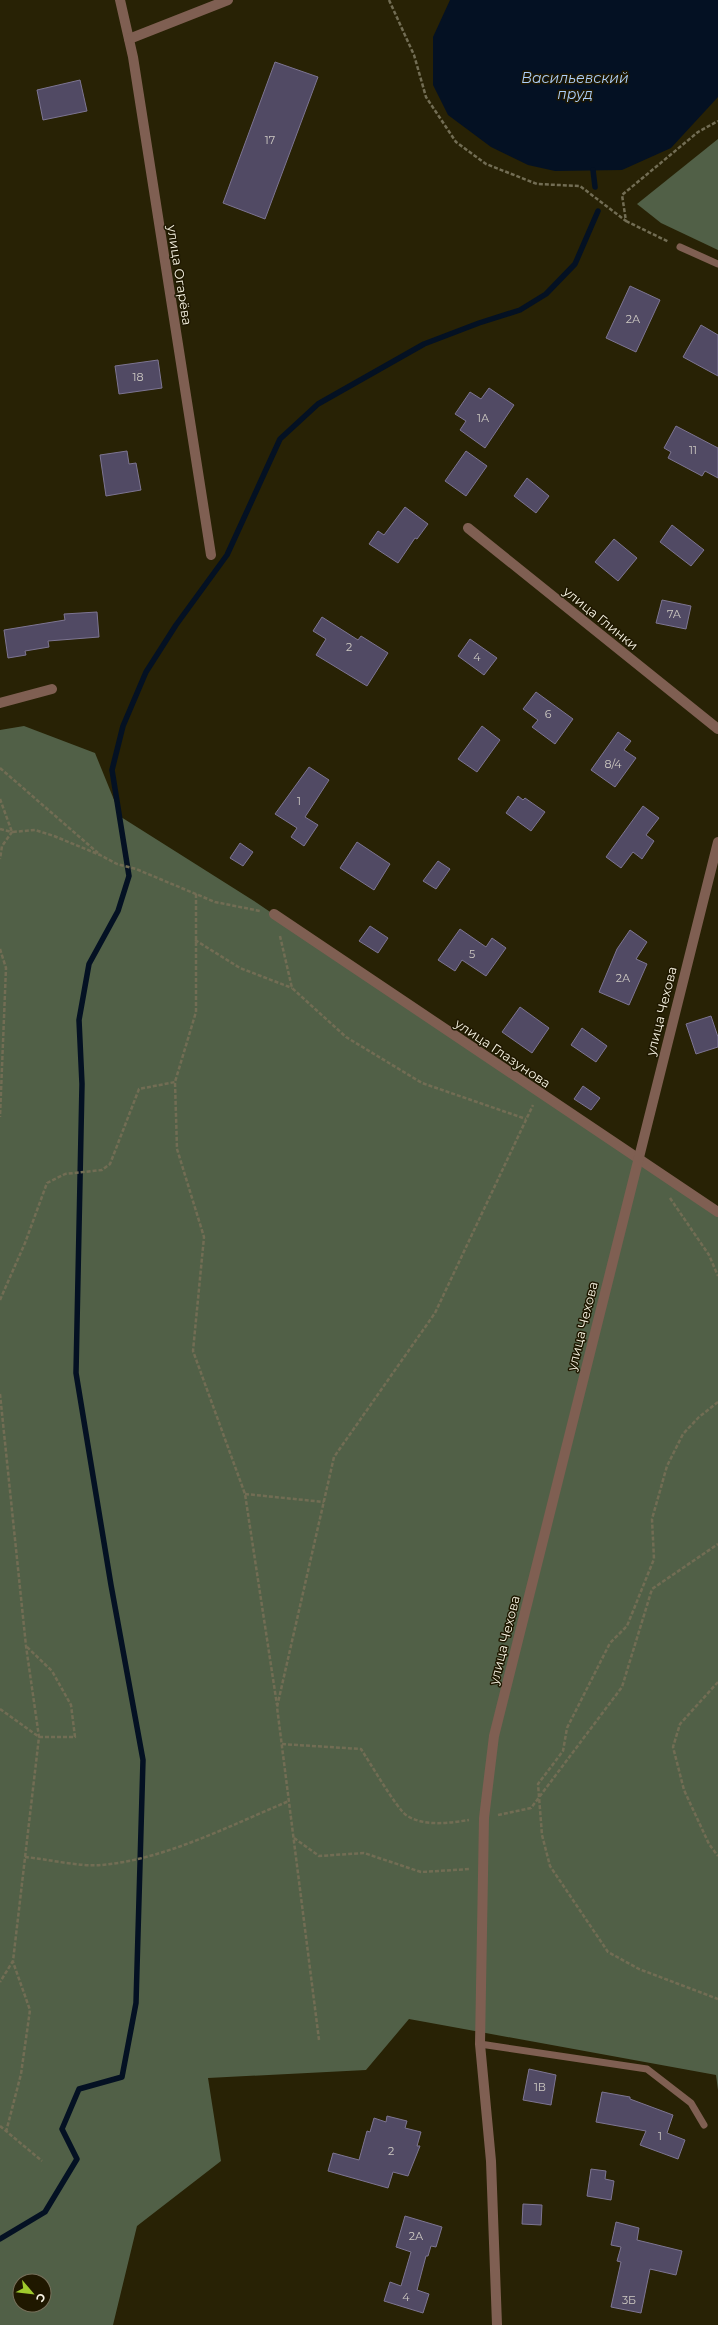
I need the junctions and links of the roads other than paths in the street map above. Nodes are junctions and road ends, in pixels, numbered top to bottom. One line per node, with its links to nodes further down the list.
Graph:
1 (120, 0): 3 (street, улица Огарёва)
2 (228, 0): 3 (street)
3 (129, 39): 7 (street, улица Огарёва)
4 (680, 247): 5 (lane)
5 (718, 264)
6 (468, 528): 10 (street, улица Глинки)
7 (211, 555)
8 (52, 690): 9 (street)
9 (0, 702)
10 (718, 729)
11 (718, 842): 13 (street, улица Чехова)
12 (274, 914): 13 (street, улица Глазунова)
13 (638, 1157): 14 (street, улица Глазунова); 15 (street, улица Чехова)
14 (718, 1212)
15 (480, 2044): 16 (lane); 17 (street, улица Чехова)
16 (704, 2125)
17 (497, 2325)

